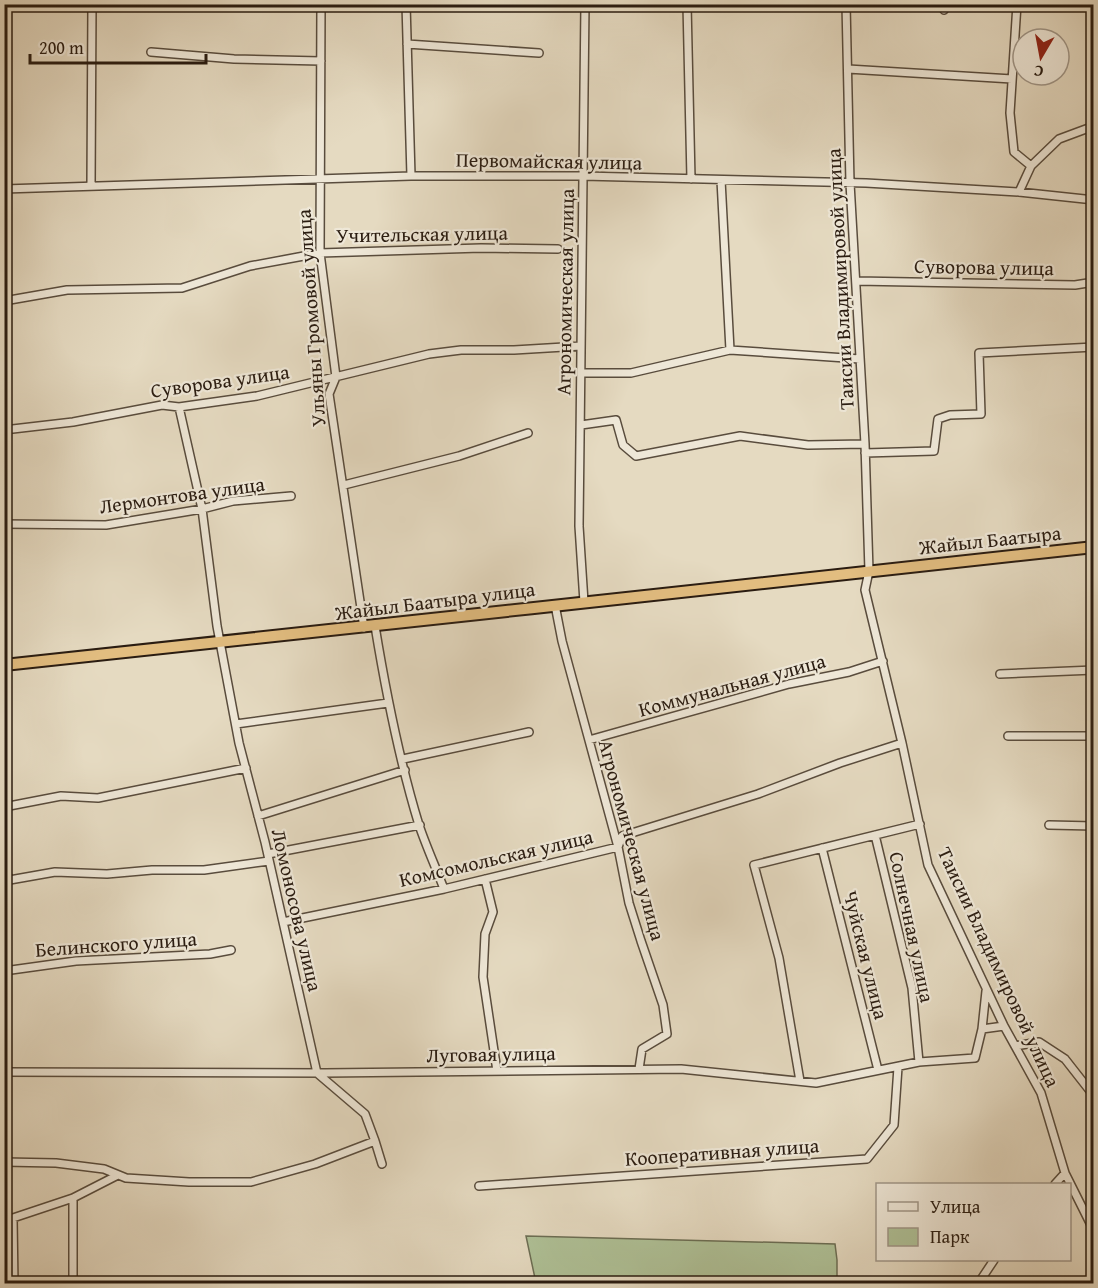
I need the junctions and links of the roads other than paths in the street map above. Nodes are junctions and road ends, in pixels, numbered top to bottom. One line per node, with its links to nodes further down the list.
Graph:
1 (92, 4): 24 (street)
2 (321, 4): 12 (street, Ульяны Громовой улица)
3 (406, 4): 9 (street)
4 (585, 4): 19 (street, Агрономическая улица)
5 (687, 4): 21 (street)
6 (846, 4): 13 (street, Таисии Владимировой улица)
7 (1017, 4): 8 (street)
8 (1015, 27)
9 (407, 44): 11 (street); 18 (street)
10 (151, 52): 12 (street)
11 (539, 53)
12 (321, 61): 20 (street, Ульяны Громовой улица)
13 (848, 69): 14 (street); 23 (street, Таисии Владимировой улица)
14 (1011, 79)
15 (1012, 87): 17 (street)
16 (1094, 126): 17 (street)
17 (1032, 166): 26 (street)
18 (411, 176): 19 (street, Первомайская улица); 20 (street, Первомайская улица)
19 (583, 176): 21 (street, Первомайская улица); 33 (street, Агрономическая улица)
20 (320, 179): 24 (street, Первомайская улица); 29 (street, Ульяны Громовой улица)
21 (691, 179): 22 (street, Первомайская улица)
22 (721, 180): 23 (street, Первомайская улица); 35 (street)
23 (850, 183): 26 (street, Первомайская улица); 30 (street, Таисии Владимировой улица)
24 (91, 186): 25 (street, Первомайская улица)
25 (4, 189)
26 (1020, 192): 27 (street, Первомайская улица)
27 (1094, 200)
28 (558, 249): 29 (street, Учительская улица)
29 (320, 253): 32 (street, Учительская улица); 38 (street, Ульяны Громовой улица)
30 (857, 281): 31 (street, Суворова улица); 36 (street, Таисии Владимировой улица)
31 (1094, 282)
32 (4, 301)
33 (581, 346): 37 (street, Агрономическая улица); 38 (street, Суворова улица)
34 (1094, 347): 44 (street)
35 (730, 350): 36 (street); 37 (street)
36 (860, 359): 43 (street, Таисии Владимировой улица)
37 (581, 373): 40 (street, Агрономическая улица)
38 (336, 377): 39 (street, Суворова улица); 45 (street, Ульяны Громовой улица)
39 (179, 407): 41 (street, Суворова улица); 47 (street, Ломоносова улица)
40 (581, 425): 43 (street); 51 (street, Агрономическая улица)
41 (4, 430)
42 (528, 433): 45 (street)
43 (865, 444): 44 (street, Таисии Владимировой улица)
44 (866, 453): 50 (street, Таисии Владимировой улица)
45 (344, 485): 53 (street, Ульяны Громовой улица)
46 (291, 496): 47 (street, Лермонтова улица)
47 (202, 509): 48 (street, Лермонтова улица); 54 (street, Ломоносова улица)
48 (4, 524)
49 (1094, 547): 50 (highway, Жайыл Баатыра)
50 (869, 571): 51 (highway, Жайыл Баатыра улица); 55 (street, Таисии Владимировой улица)
51 (584, 602): 52 (highway, Жайыл Баатыра улица)
52 (555, 605): 53 (highway, Жайыл Баатыра улица); 64 (street, Агрономическая улица)
53 (370, 627): 54 (highway, Жайыл Баатыра улица); 59 (street, Ульяны Громовой улица)
54 (220, 642): 56 (highway, Жайыл Баатыра улица); 60 (street, Ломоносова улица)
55 (883, 661): 64 (street, Коммунальная улица); 65 (street, Таисии Владимировой улица)
56 (4, 665)
57 (1094, 670): 58 (street)
58 (1000, 674)
59 (388, 703): 60 (street); 66 (street, Ульяны Громовой улица)
60 (236, 724): 67 (street, Ломоносова улица)
61 (529, 732): 66 (street)
62 (1008, 736): 63 (street)
63 (1094, 736)
64 (589, 740): 76 (street, Агрономическая улица)
65 (902, 743): 71 (street, Таисии Владимировой улица); 76 (street, Комсомольская улица)
66 (403, 759): 68 (street, Ульяны Громовой улица)
67 (246, 768): 69 (street); 70 (street, Ломоносова улица)
68 (405, 770): 70 (street); 72 (street, Ульяны Громовой улица)
69 (4, 807)
70 (258, 816): 79 (street, Ломоносова улица)
71 (920, 824): 75 (street); 86 (street, Таисии Владимировой улица)
72 (420, 825): 79 (street); 82 (street, Ульяны Громовой улица)
73 (1049, 825): 74 (street)
74 (1094, 826)
75 (875, 835): 77 (street); 90 (street, Солнечная улица)
76 (618, 846): 80 (street, Комсомольская улица); 92 (street, Агрономическая улица)
77 (822, 848): 93 (street, Чуйская улица); 97 (street)
78 (4, 852): 81 (street)
79 (268, 857): 81 (street); 83 (street, Ломоносова улица)
80 (485, 879): 82 (street, Комсомольская улица); 94 (street)
81 (6, 881)
82 (444, 889): 83 (street, Комсомольская улица)
83 (283, 922): 96 (street, Ломоносова улица)
84 (231, 950): 85 (street, Белинского улица)
85 (4, 971)
86 (986, 989): 87 (street, Таисии Владимировой улица); 88 (street)
87 (1004, 1026): 88 (street); 89 (street, Таисии Владимировой улица)
88 (982, 1029): 90 (street, Луговая улица)
89 (1015, 1046): 98 (street); 102 (street, Таисии Владимировой улица)
90 (920, 1062): 91 (street, Луговая улица)
91 (898, 1067): 93 (street, Луговая улица); 107 (street, Кооперативная улица)
92 (639, 1069): 94 (street, Луговая улица); 97 (street, Луговая улица)
93 (878, 1070): 97 (street, Луговая улица)
94 (497, 1071): 96 (street, Луговая улица)
95 (4, 1072): 96 (street, Луговая улица)
96 (317, 1073): 99 (street)
97 (800, 1081)
98 (1094, 1096)
99 (375, 1141): 101 (street); 103 (street)
100 (4, 1162): 103 (street)
101 (382, 1164)
102 (1065, 1173): 104 (street); 105 (street, Таисии Владимировой улица)
103 (118, 1175): 108 (street)
104 (1057, 1183)
105 (1070, 1183)
106 (1071, 1185): 111 (street, Таисии Владимировой улица)
107 (478, 1186)
108 (73, 1198): 110 (street); 114 (street)
109 (4, 1215): 110 (street)
110 (13, 1218): 113 (street)
111 (1094, 1231)
112 (993, 1261): 115 (street)
113 (14, 1284)
114 (73, 1284)
115 (978, 1284)

